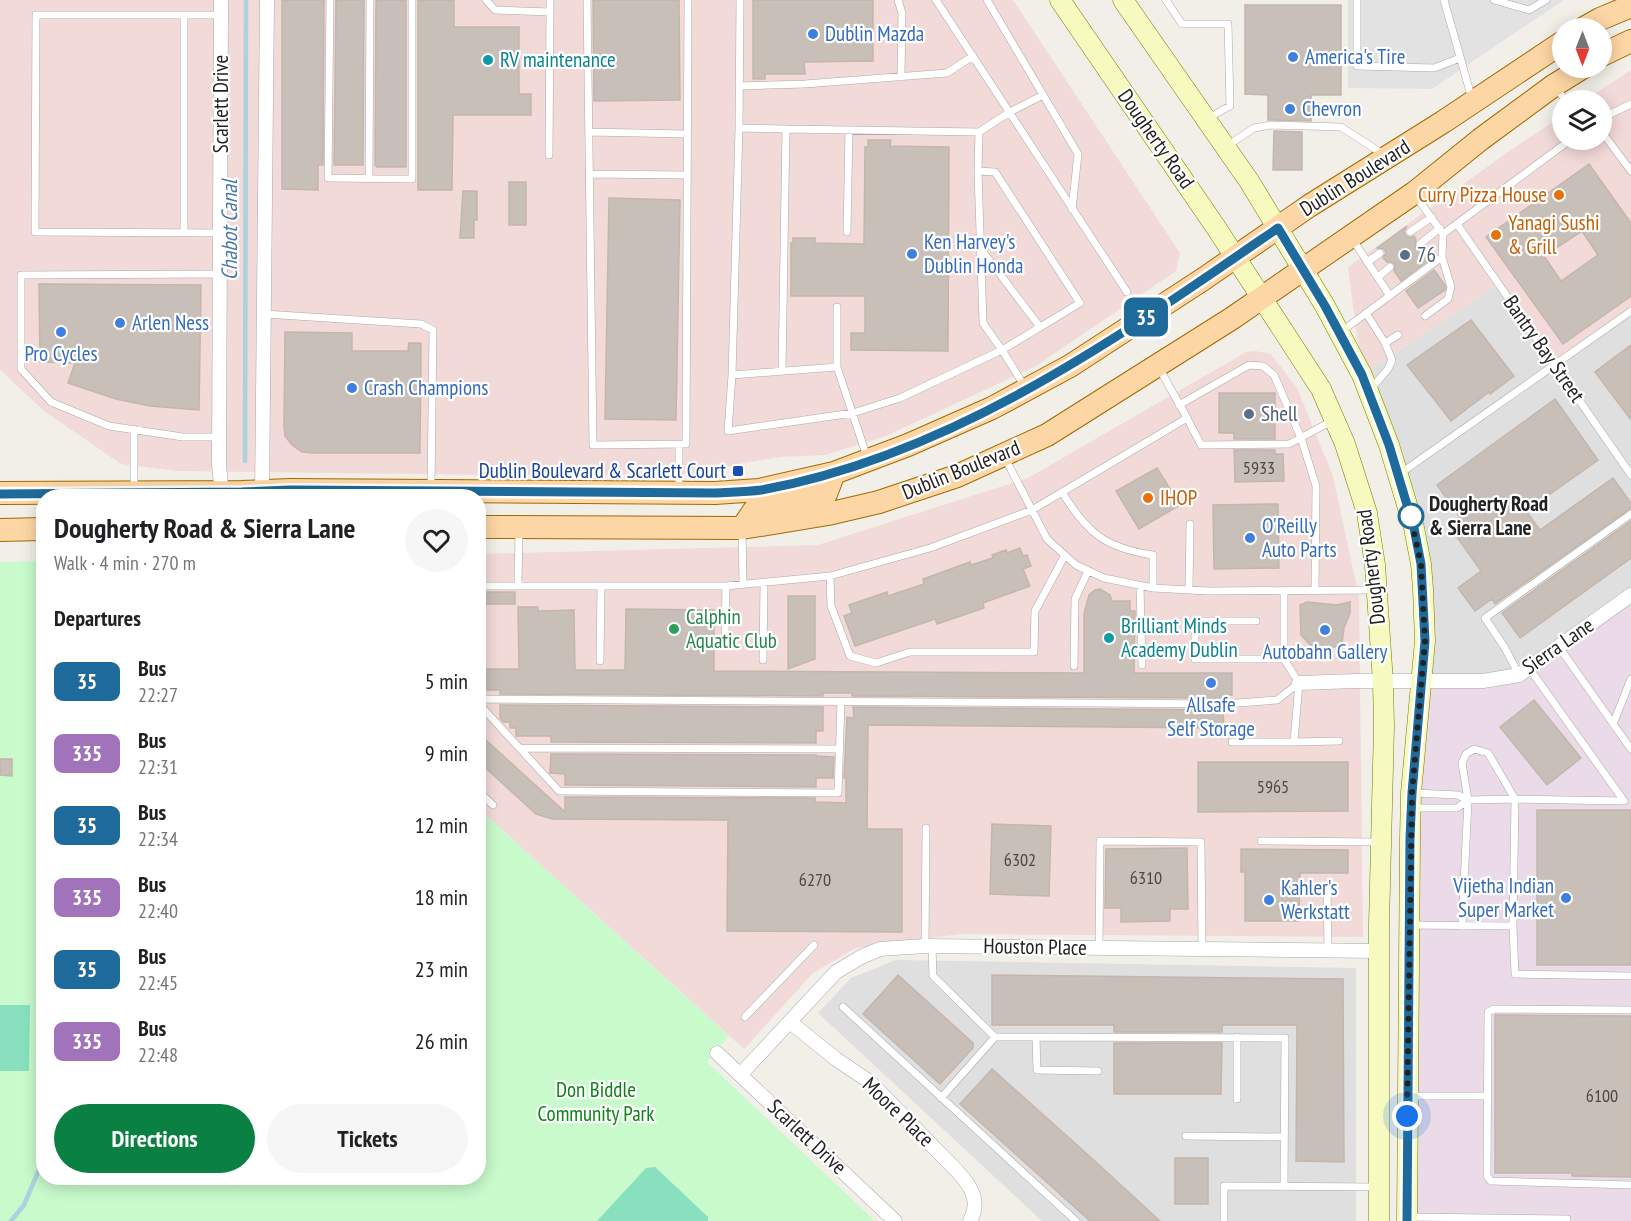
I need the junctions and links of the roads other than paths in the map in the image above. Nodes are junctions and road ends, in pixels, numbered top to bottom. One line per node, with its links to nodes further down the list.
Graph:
1 (221, 0): 24 (street, Scarlett Drive)
2 (267, 0): 85 (street)
3 (330, 0): 57 (lane)
4 (370, 0): 57 (lane)
5 (412, 0): 57 (lane)
6 (486, 0): 22 (lane)
7 (550, 0): 22 (lane)
8 (587, 0): 45 (lane)
9 (688, 0): 47 (lane)
10 (740, 0): 33 (lane)
11 (898, 0): 31 (lane)
12 (936, 0): 29 (lane)
13 (987, 0): 35 (lane)
14 (1060, 0): 72 (main road, Dougherty Road)
15 (1123, 0): 41 (main road, Dougherty Road)
16 (1166, 0): 41 (lane)
17 (1357, 0): 30 (lane)
18 (1444, 0): 30 (lane)
19 (1494, 0): 20 (lane)
20 (1546, 0)
21 (1631, 6): 25 (main road)
22 (550, 12): 51 (lane)
23 (184, 15): 24 (lane); 64 (lane); 64 (lane)
24 (221, 15): 67 (street, Scarlett Drive)
25 (1602, 18)
26 (1631, 41): 28 (main road)
27 (1552, 49): 37 (main road, Dublin Boulevard)
28 (1612, 50)
29 (974, 56): 31 (lane); 39 (lane)
30 (1460, 58): 37 (lane)
31 (901, 77): 33 (lane)
32 (1573, 78): 34 (main road, Dublin Boulevard)
33 (739, 86): 42 (lane)
34 (1562, 90)
35 (1043, 95): 39 (lane); 59 (lane)
36 (1552, 97): 58 (main road, Dublin Boulevard)
37 (1473, 102): 52 (main road, Dublin Boulevard)
38 (1631, 104): 40 (lane)
39 (1010, 112): 46 (lane); 59 (lane)
40 (1612, 113)
41 (1205, 119): 49 (main road, Dougherty Road)
42 (739, 128): 43 (lane); 96 (lane)
43 (786, 129): 44 (lane); 95 (lane)
44 (849, 130): 46 (lane); 65 (lane)
45 (589, 132): 47 (lane); 55 (lane)
46 (979, 132): 53 (lane)
47 (687, 134): 56 (lane)
48 (1612, 145): 54 (lane)
49 (1225, 147): 52 (lane); 62 (main road, Dougherty Road)
50 (1557, 150): 61 (lane)
51 (549, 155)
52 (1387, 157): 62 (main road, Dublin Boulevard)
53 (978, 171): 70 (lane); 87 (lane)
54 (1631, 171)
55 (590, 174): 56 (lane); 106 (lane)
56 (687, 175): 106 (lane)
57 (369, 178)
58 (1414, 193): 60 (lane); 68 (main road, Dublin Boulevard)
59 (1072, 209): 79 (lane)
60 (1432, 217): 63 (lane); 66 (lane)
61 (1457, 224): 63 (lane); 92 (lane, Bantry Bay Street)
62 (1278, 228): 72 (main road, Dublin Boulevard); 76 (main road, Dougherty Road)
63 (1441, 231): 69 (lane); 73 (lane)
64 (184, 232): 67 (lane)
65 (847, 232)
66 (1410, 232)
67 (221, 233): 77 (street, Scarlett Drive)
68 (1350, 236): 74 (lane); 76 (main road, Dublin Boulevard)
69 (1420, 244)
70 (980, 248): 87 (lane); 91 (lane)
71 (1380, 253): 74 (lane)
72 (1236, 257): 81 (main road, Dougherty Road); 97 (main road, Dublin Boulevard)
73 (1442, 257): 80 (lane); 86 (lane)
74 (1367, 262): 78 (lane)
75 (1390, 267): 78 (lane)
76 (1303, 269): 81 (main road, Dublin Boulevard); 88 (main road, Dougherty Road)
77 (220, 274): 103 (lane); 104 (street, Scarlett Drive)
78 (1377, 277): 80 (lane)
79 (1127, 292)
80 (1390, 296): 84 (lane)
81 (1263, 297): 94 (main road, Dublin Boulevard); 102 (main road, Dougherty Road)
82 (837, 307): 93 (lane)
83 (1631, 311): 92 (lane)
84 (1366, 313): 88 (lane); 90 (lane)
85 (264, 314): 114 (street); 115 (lane)
86 (1425, 316)
87 (1040, 327): 91 (lane)
88 (1340, 333): 98 (main road, Dougherty Road)
89 (1398, 335): 90 (lane)
90 (1385, 343): 98 (lane)
91 (1002, 350): 97 (lane); 100 (lane)
92 (1555, 364): 110 (lane); 111 (lane, Bantry Bay Street)
93 (837, 367): 95 (lane); 100 (lane)
94 (1158, 367): 99 (lane); 107 (main road, Dublin Boulevard)
95 (782, 371): 96 (lane)
96 (732, 375): 100 (lane)
97 (1027, 389): 108 (main road, Dublin Boulevard)
98 (1369, 392): 110 (main road, Dougherty Road)
99 (1179, 405): 101 (lane); 105 (lane)
100 (853, 413): 108 (lane)
101 (1187, 418): 105 (lane); 118 (lane)
102 (1335, 420): 105 (lane); 142 (main road, Dougherty Road)
103 (134, 429): 104 (lane); 112 (lane)
104 (219, 436): 113 (street, Scarlett Drive)
105 (1301, 438): 141 (lane)
106 (679, 444): 117 (lane)
107 (1004, 456): 121 (lane); 126 (main road, Dublin Boulevard)
108 (868, 460): 109 (main road, Dublin Boulevard)
109 (834, 473): 117 (main road, Dublin Boulevard); 126 (main road)
110 (1399, 475): 155 (main road, Dougherty Road)
111 (1631, 475)
112 (134, 489)
113 (222, 489)
114 (262, 489)
115 (431, 489)
116 (486, 491): 117 (main road, Dublin Boulevard)
117 (679, 492)
118 (1062, 492): 121 (lane); 139 (lane)
119 (36, 493): 120 (main road, Dublin Boulevard)
120 (0, 494)
121 (1032, 510): 129 (lane); 131 (lane)
122 (1631, 514): 153 (lane)
123 (1190, 524): 140 (lane)
124 (486, 527): 125 (main road, Dublin Boulevard)
125 (519, 527): 126 (main road, Dublin Boulevard); 135 (lane)
126 (742, 528): 133 (lane)
127 (36, 529): 128 (main road)
128 (0, 530)
129 (1065, 555): 130 (lane); 131 (lane)
130 (1088, 571): 138 (lane); 152 (lane)
131 (830, 576): 132 (lane)
132 (764, 582): 133 (lane); 149 (lane)
133 (743, 585): 137 (lane)
134 (486, 586): 135 (lane)
135 (518, 586): 136 (lane)
136 (601, 586): 137 (lane); 150 (lane)
137 (726, 586): 146 (lane)
138 (1140, 586): 139 (lane); 151 (lane)
139 (1153, 588): 140 (lane)
140 (1189, 590): 143 (lane)
141 (1316, 590): 142 (lane); 143 (lane)
142 (1376, 590): 156 (main road, Dougherty Road)
143 (1284, 591): 148 (lane)
144 (1631, 596): 147 (street, Sierra Lane)
145 (1256, 621): 148 (lane)
146 (725, 642)
147 (1559, 646): 153 (street, Sierra Lane); 161 (lane)
148 (1284, 658): 157 (lane)
149 (763, 660)
150 (600, 661)
151 (1142, 665)
152 (1074, 666)
153 (1524, 671): 155 (street, Sierra Lane); 172 (lane)
154 (1631, 679): 161 (lane)
155 (1421, 681): 156 (street, Sierra Lane); 170 (main road, Dougherty Road)
156 (1383, 682): 157 (street, Sierra Lane); 176 (main road, Dougherty Road)
157 (1299, 683): 159 (lane); 164 (lane)
158 (486, 701): 159 (lane)
159 (841, 702): 166 (lane)
160 (486, 710): 165 (lane)
161 (1613, 724): 167 (lane)
162 (1339, 741): 164 (lane)
163 (1232, 742): 164 (lane)
164 (1294, 742)
165 (520, 748): 166 (lane); 166 (lane)
166 (840, 748)
167 (1631, 749)
168 (486, 798): 173 (lane)
169 (1515, 799): 171 (lane); 171 (lane); 172 (lane); 180 (lane)
170 (1412, 800): 171 (lane); 171 (lane); 178 (main road, Dougherty Road)
171 (1468, 800): 179 (lane)
172 (1628, 802)
173 (493, 805)
174 (926, 828): 182 (lane)
175 (1261, 841): 176 (lane)
176 (1381, 842): 178 (main road); 186 (main road, Dougherty Road)
177 (1327, 886): 185 (lane)
178 (1409, 924): 179 (lane); 198 (main road, Dougherty Road)
179 (1462, 926): 180 (lane)
180 (1513, 926): 187 (lane)
181 (814, 945): 190 (lane)
182 (928, 946): 183 (street, Houston Place); 191 (street, Houston Place); 192 (lane)
183 (1099, 948): 184 (street, Houston Place); 184 (lane)
184 (1202, 949): 185 (street, Houston Place)
185 (1328, 950): 186 (street, Houston Place)
186 (1380, 951): 202 (main road, Dougherty Road)
187 (1631, 976)
188 (843, 1007): 200 (lane)
189 (1631, 1010): 199 (lane)
190 (745, 1017)
191 (790, 1022): 197 (street, Houston Place); 211 (street, Moore Place)
192 (995, 1037): 193 (lane); 200 (lane)
193 (1036, 1037): 194 (lane); 196 (lane)
194 (1237, 1037): 201 (lane); 204 (lane)
195 (717, 1053): 197 (street, Scarlett Drive)
196 (1098, 1071)
197 (740, 1075): 210 (street, Scarlett Drive)
198 (1407, 1096): 199 (lane); 208 (main road, Dougherty Road)
199 (1488, 1096): 205 (lane)
200 (941, 1098): 212 (lane)
201 (1237, 1099)
202 (1379, 1112): 207 (main road, Dougherty Road); 208 (main road)
203 (1186, 1136): 204 (lane)
204 (1284, 1137): 206 (lane)
205 (1631, 1185)
206 (1284, 1186): 207 (lane); 213 (lane)
207 (1378, 1187): 214 (main road, Dougherty Road)
208 (1407, 1219): 209 (lane)
209 (1468, 1220): 215 (lane)
210 (895, 1221)
211 (970, 1221)
212 (1076, 1221)
213 (1224, 1221)
214 (1379, 1221)
215 (1567, 1221)

